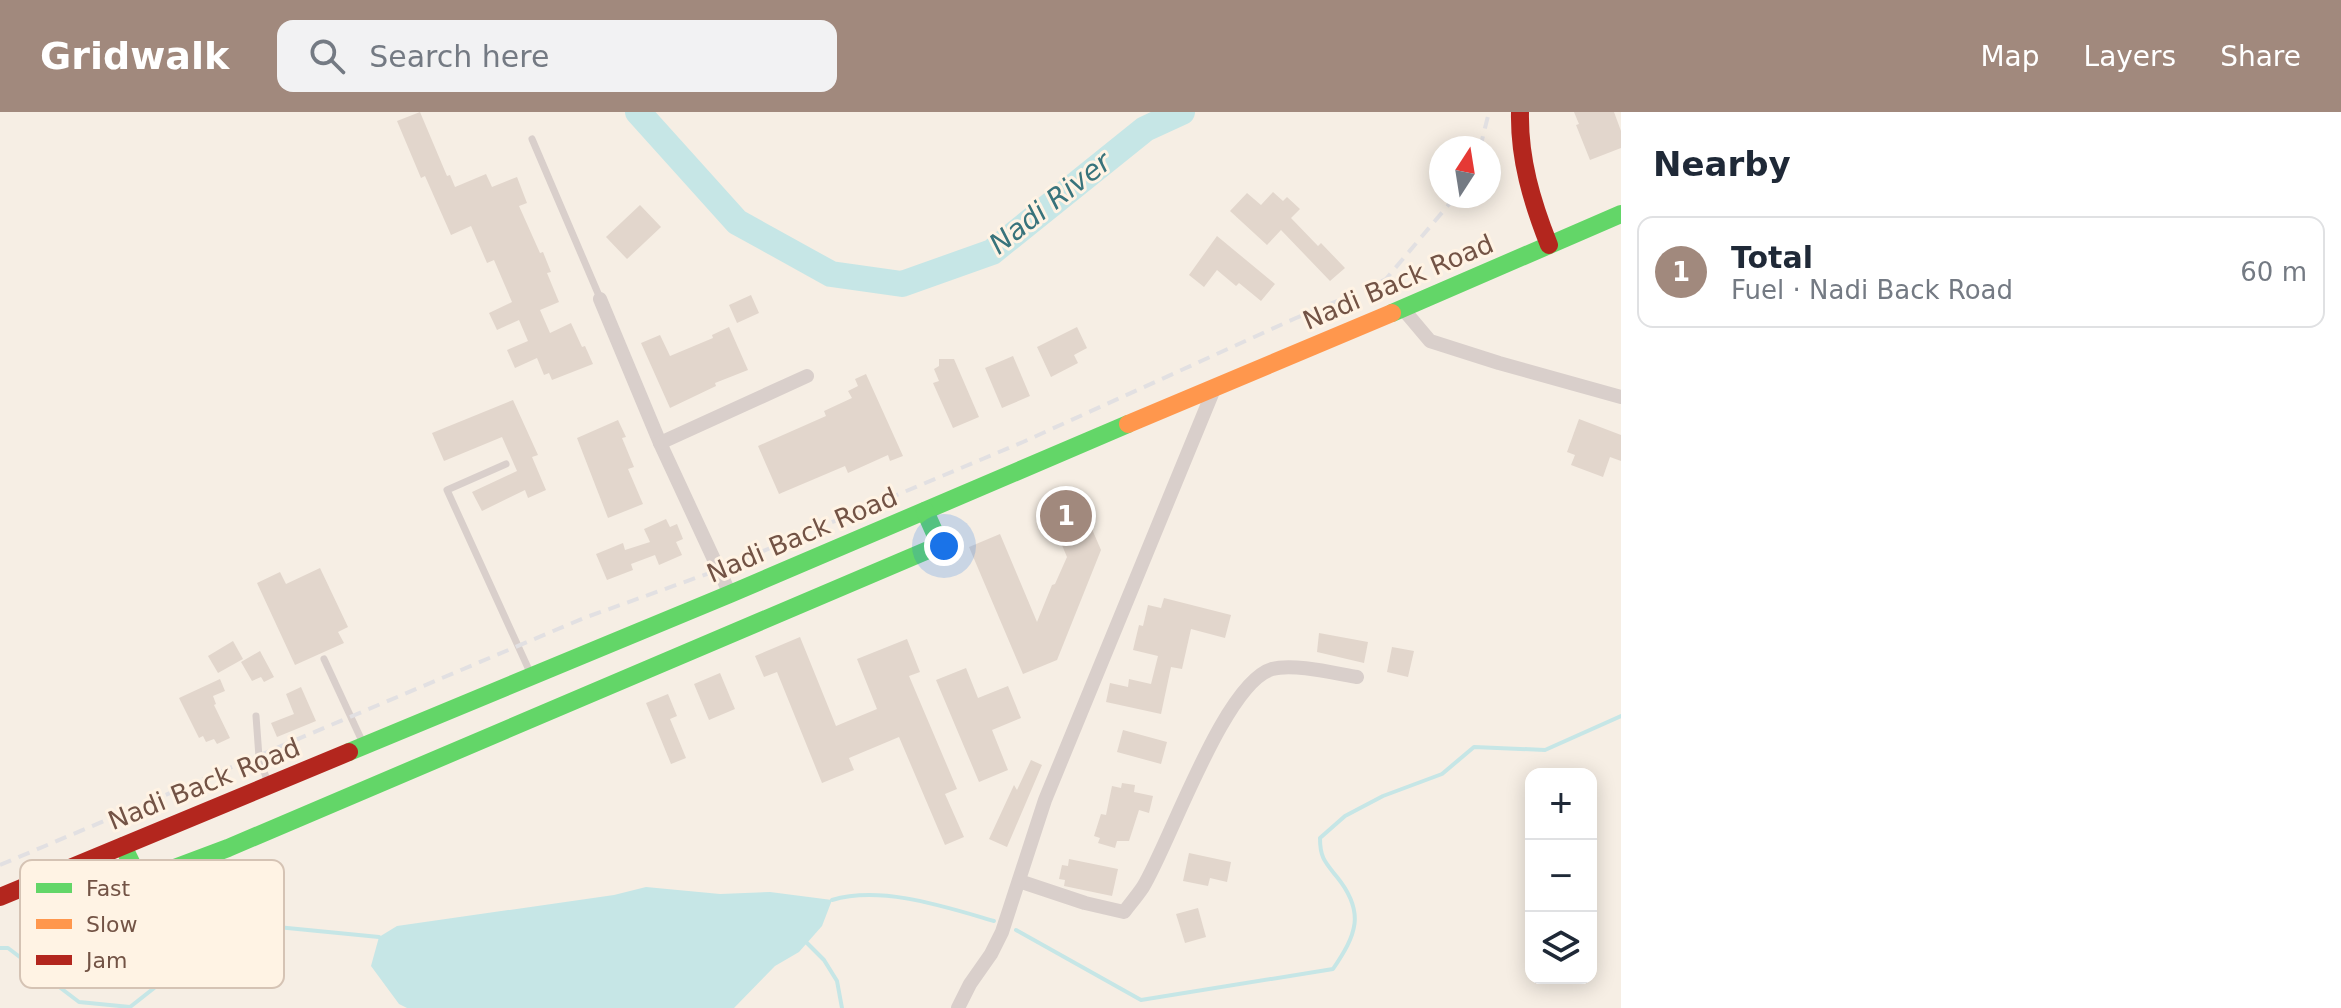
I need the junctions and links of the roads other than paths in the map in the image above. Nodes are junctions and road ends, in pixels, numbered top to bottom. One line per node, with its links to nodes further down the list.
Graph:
1 (1520, 112): 4 (main road)
2 (532, 139): 5 (lane)
3 (1621, 214): 4 (main road, Nadi Back Road)
4 (1549, 245): 6 (main road, Nadi Back Road)
5 (600, 299): 10 (street)
6 (1403, 309): 8 (main road, Nadi Back Road); 9 (street)
7 (807, 376): 10 (street)
8 (1216, 386): 12 (main road, Nadi Back Road); 24 (street)
9 (1621, 397)
10 (660, 443): 13 (street)
11 (506, 464): 15 (lane)
12 (925, 511): 13 (main road, Nadi Back Road); 23 (main road)
13 (730, 594): 15 (main road, Nadi Back Road)
14 (324, 659): 18 (lane)
15 (532, 677): 18 (main road, Nadi Back Road)
16 (1357, 677): 24 (street)
17 (256, 716): 19 (lane)
18 (365, 746): 19 (main road, Nadi Back Road)
19 (269, 786): 20 (main road, Nadi Back Road)
20 (123, 846): 21 (main road, Nadi Back Road); 22 (main road)
21 (89, 860)
22 (130, 860)
23 (196, 860)
24 (1019, 881): 27 (street)
25 (20, 889): 26 (main road, Nadi Back Road)
26 (0, 897)
27 (958, 1008)

